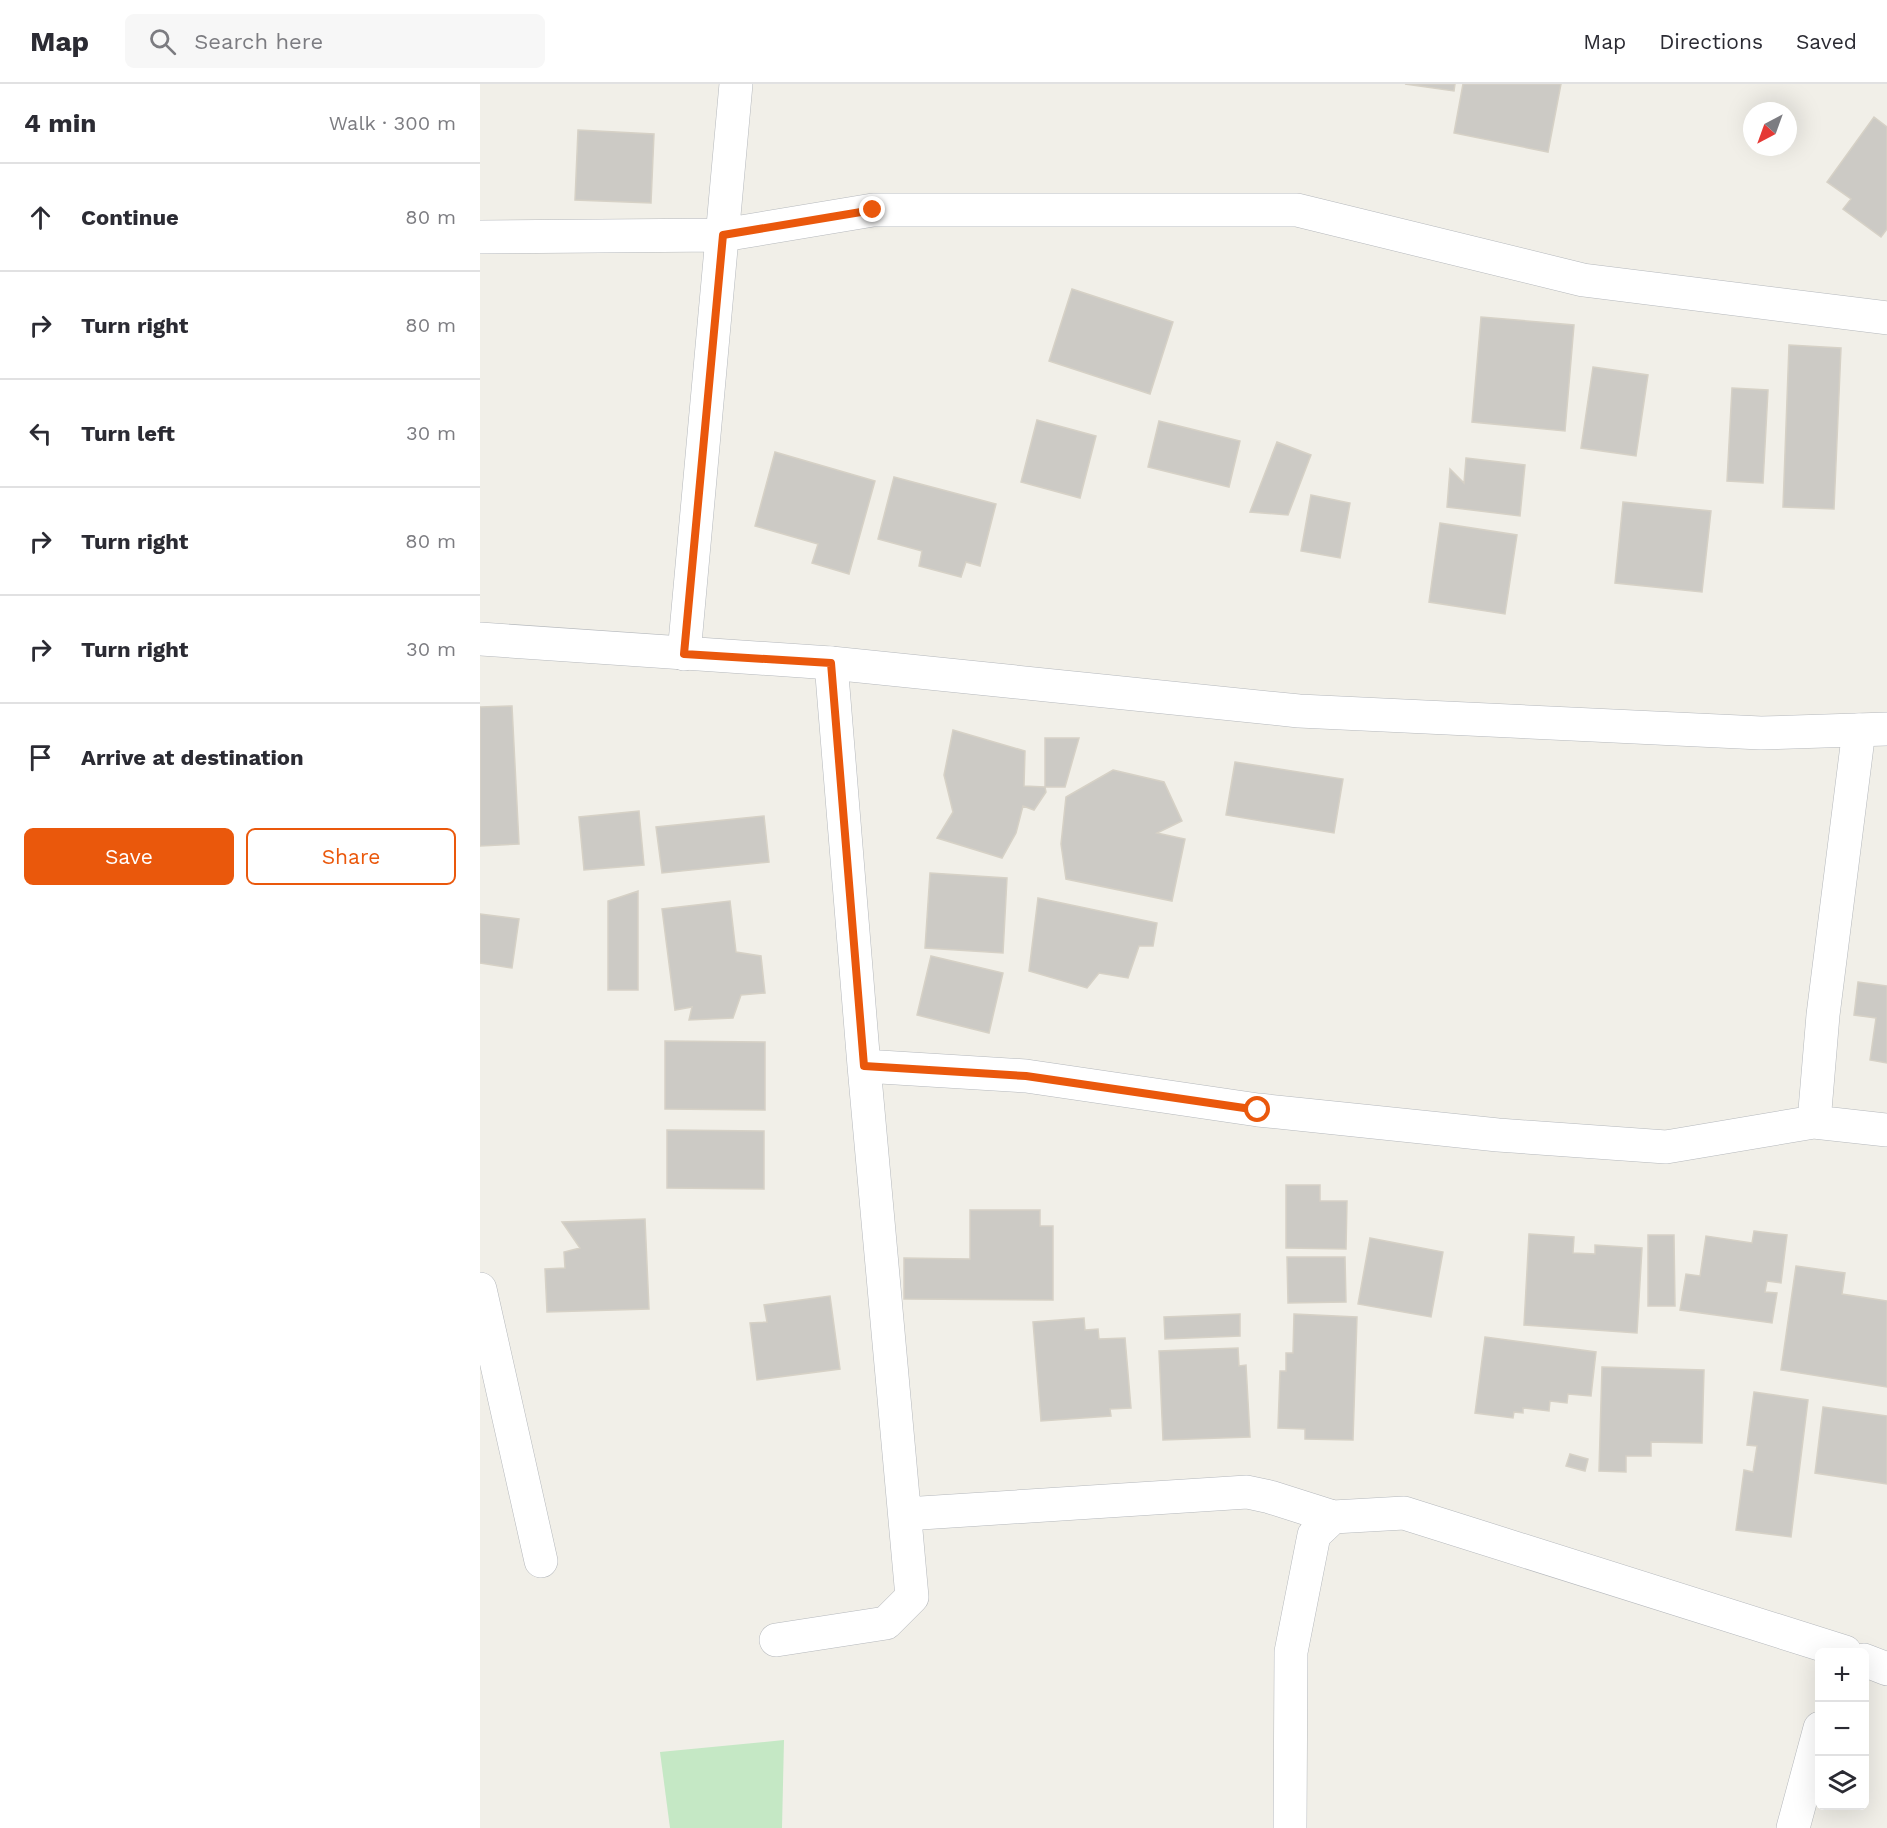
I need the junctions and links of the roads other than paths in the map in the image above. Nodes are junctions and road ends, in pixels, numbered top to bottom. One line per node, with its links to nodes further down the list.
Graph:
1 (736, 84): 2 (street)
2 (723, 235): 3 (street); 4 (street); 6 (street)
3 (480, 237)
4 (1887, 318)
5 (480, 639): 6 (street)
6 (684, 654): 7 (street)
7 (831, 663): 8 (street); 9 (street)
8 (1873, 729): 10 (street)
9 (864, 1066): 10 (street); 13 (street)
10 (1814, 1122): 11 (street)
11 (1887, 1130)
12 (480, 1289): 15 (street)
13 (905, 1514): 14 (street); 16 (street)
14 (1333, 1517): 17 (street); 21 (street)
15 (541, 1561)
16 (776, 1640)
17 (1828, 1648)
18 (1869, 1662): 19 (street)
19 (1887, 1668)
20 (1815, 1746): 22 (street)
21 (1290, 1828)
22 (1792, 1828)

